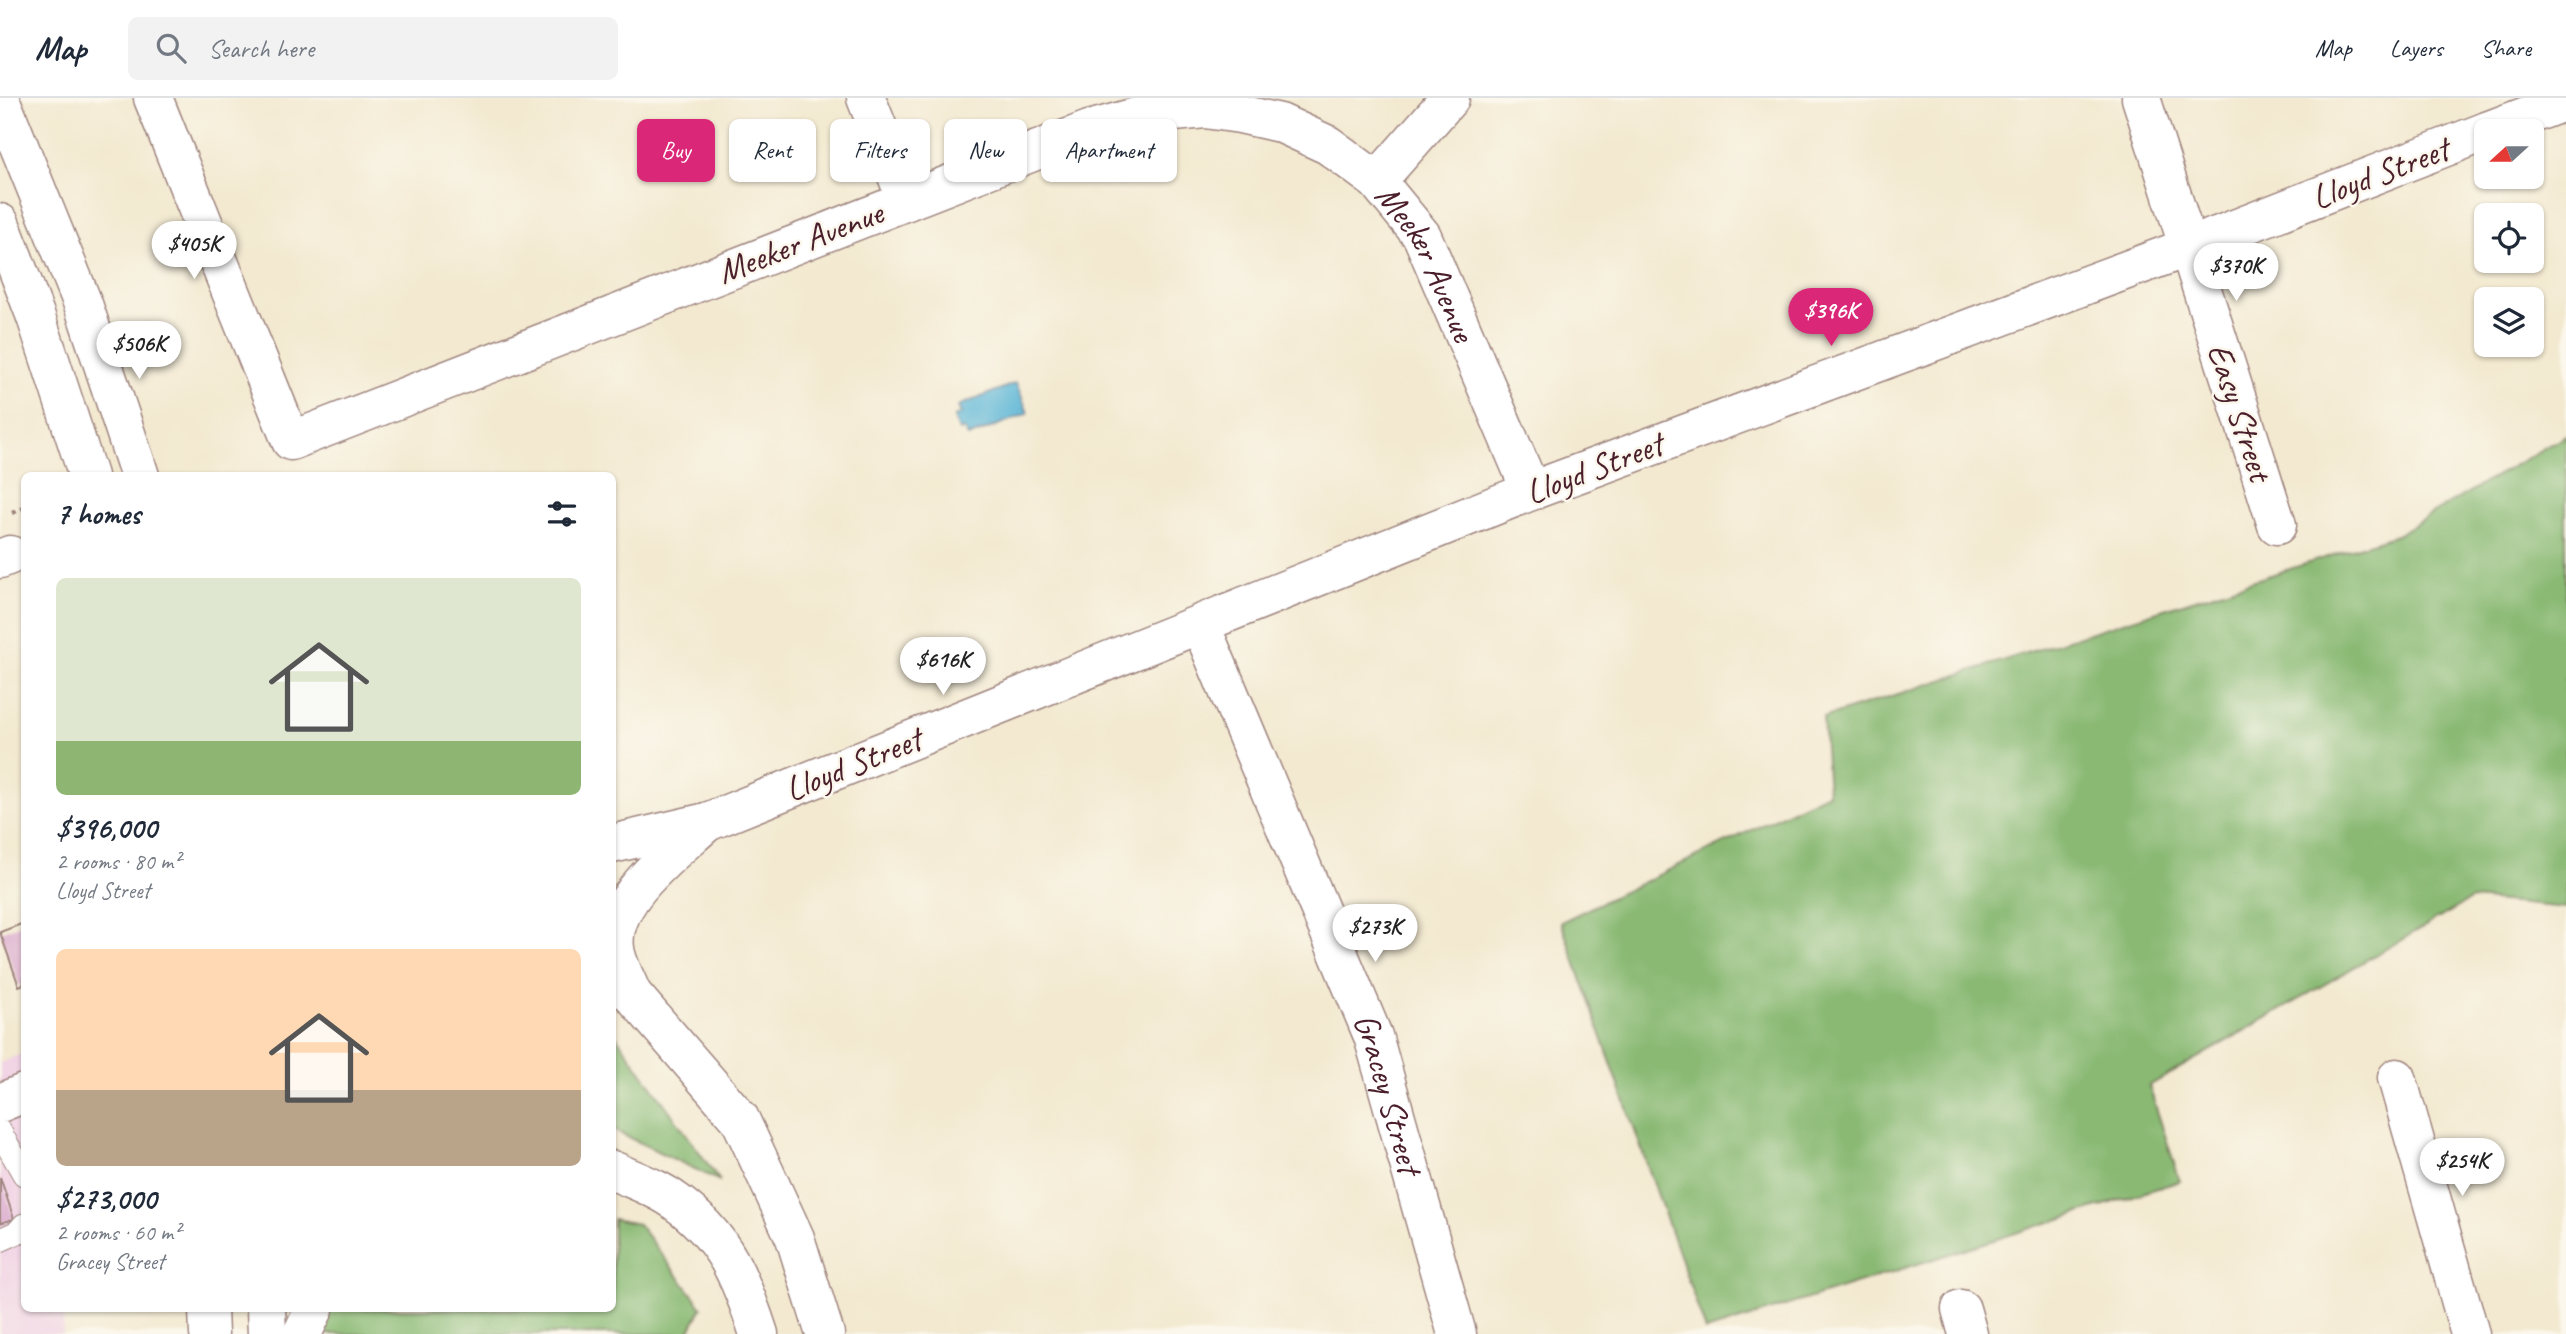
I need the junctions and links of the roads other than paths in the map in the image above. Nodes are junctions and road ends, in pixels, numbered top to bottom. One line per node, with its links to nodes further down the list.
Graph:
1 (153, 98): 10 (main road, Meeker Avenue)
2 (866, 98): 10 (main road)
3 (1450, 98): 9 (main road)
4 (2141, 98): 12 (main road, Easy Street)
5 (0, 99): 13 (main road)
6 (2566, 101): 7 (main road, Lloyd Street)
7 (2519, 119)
8 (2474, 136): 12 (main road, Lloyd Street)
9 (1377, 181): 10 (main road, Meeker Avenue); 17 (main road, Meeker Avenue)
10 (907, 201)
11 (0, 222): 14 (main road)
12 (2186, 248): 17 (main road, Lloyd Street); 18 (main road, Easy Street)
13 (83, 304): 15 (main road); 16 (main road)
14 (87, 472)
15 (139, 472)
16 (165, 472)
17 (1531, 491): 19 (main road, Lloyd Street)
18 (2277, 525)
19 (1201, 626): 20 (main road, Lloyd Street); 41 (main road, Gracey Street)
20 (707, 822): 21 (main road); 22 (main road)
21 (616, 843)
22 (616, 932)
23 (616, 957): 24 (main road)
24 (622, 986): 40 (main road)
25 (2397, 1078): 42 (main road)
26 (21, 1094): 27 (main road)
27 (0, 1103)
28 (0, 1132): 29 (lane)
29 (21, 1169)
30 (616, 1172): 39 (main road)
31 (21, 1228): 32 (lane)
32 (0, 1240)
33 (208, 1312): 36 (main road)
34 (265, 1312): 37 (main road)
35 (313, 1312): 38 (main road)
36 (209, 1334)
37 (267, 1334)
38 (302, 1334)
39 (759, 1334)
40 (825, 1334)
41 (1457, 1334)
42 (2470, 1334)

